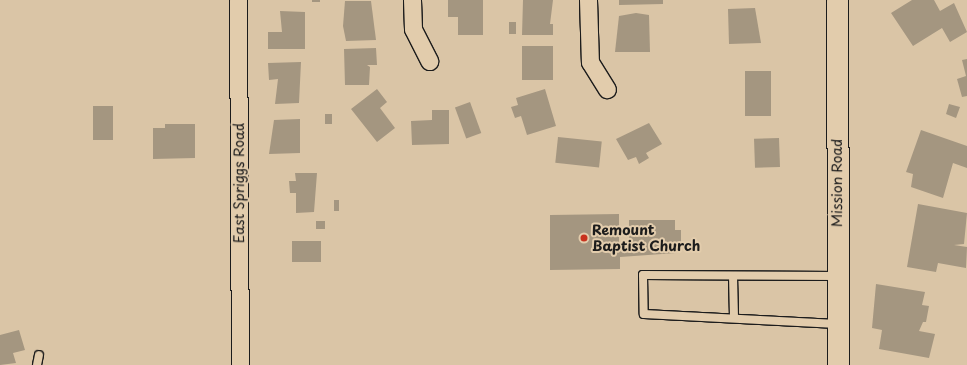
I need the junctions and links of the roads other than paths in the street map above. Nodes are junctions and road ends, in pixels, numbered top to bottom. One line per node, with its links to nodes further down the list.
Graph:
1 (238, 0): 13 (street, East Spriggs Road)
2 (412, 0): 5 (street)
3 (588, 0): 6 (street)
4 (837, 0): 8 (street, Mission Road)
5 (428, 61)
6 (607, 89)
7 (733, 276): 8 (lane); 9 (lane); 9 (lane)
8 (838, 276): 10 (street, Mission Road)
9 (734, 318): 10 (lane)
10 (838, 324): 14 (street, Mission Road)
11 (39, 355): 12 (lane)
12 (37, 365)
13 (240, 365)
14 (838, 365)

